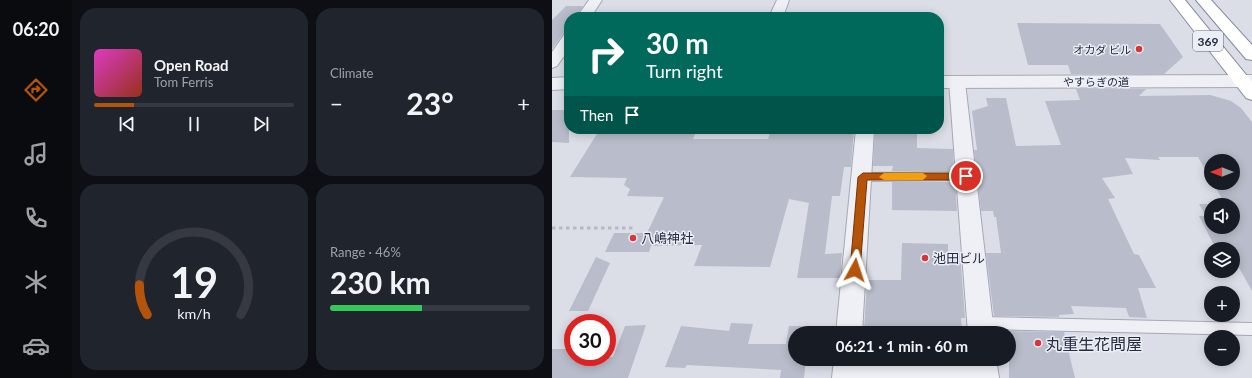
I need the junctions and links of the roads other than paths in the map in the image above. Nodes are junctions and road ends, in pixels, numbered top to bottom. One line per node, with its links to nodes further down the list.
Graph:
1 (596, 0): 5 (street)
2 (783, 0): 6 (street)
3 (1177, 0): 14 (highway, 369)
4 (1203, 0): 8 (highway, 369)
5 (588, 12)
6 (778, 12)
7 (564, 45): 9 (street)
8 (1252, 55)
9 (552, 63)
10 (944, 82): 11 (street, やすらぎの道)
11 (957, 82): 14 (street, やすらぎの道); 16 (street)
12 (564, 83): 13 (street)
13 (552, 84)
14 (1248, 85)
15 (866, 134): 17 (street)
16 (966, 176): 17 (lane); 19 (street)
17 (863, 177): 18 (street)
18 (851, 326)
19 (980, 326)
20 (1016, 328): 21 (lane)
21 (1252, 329)
22 (846, 369): 23 (lane)
23 (984, 370)

